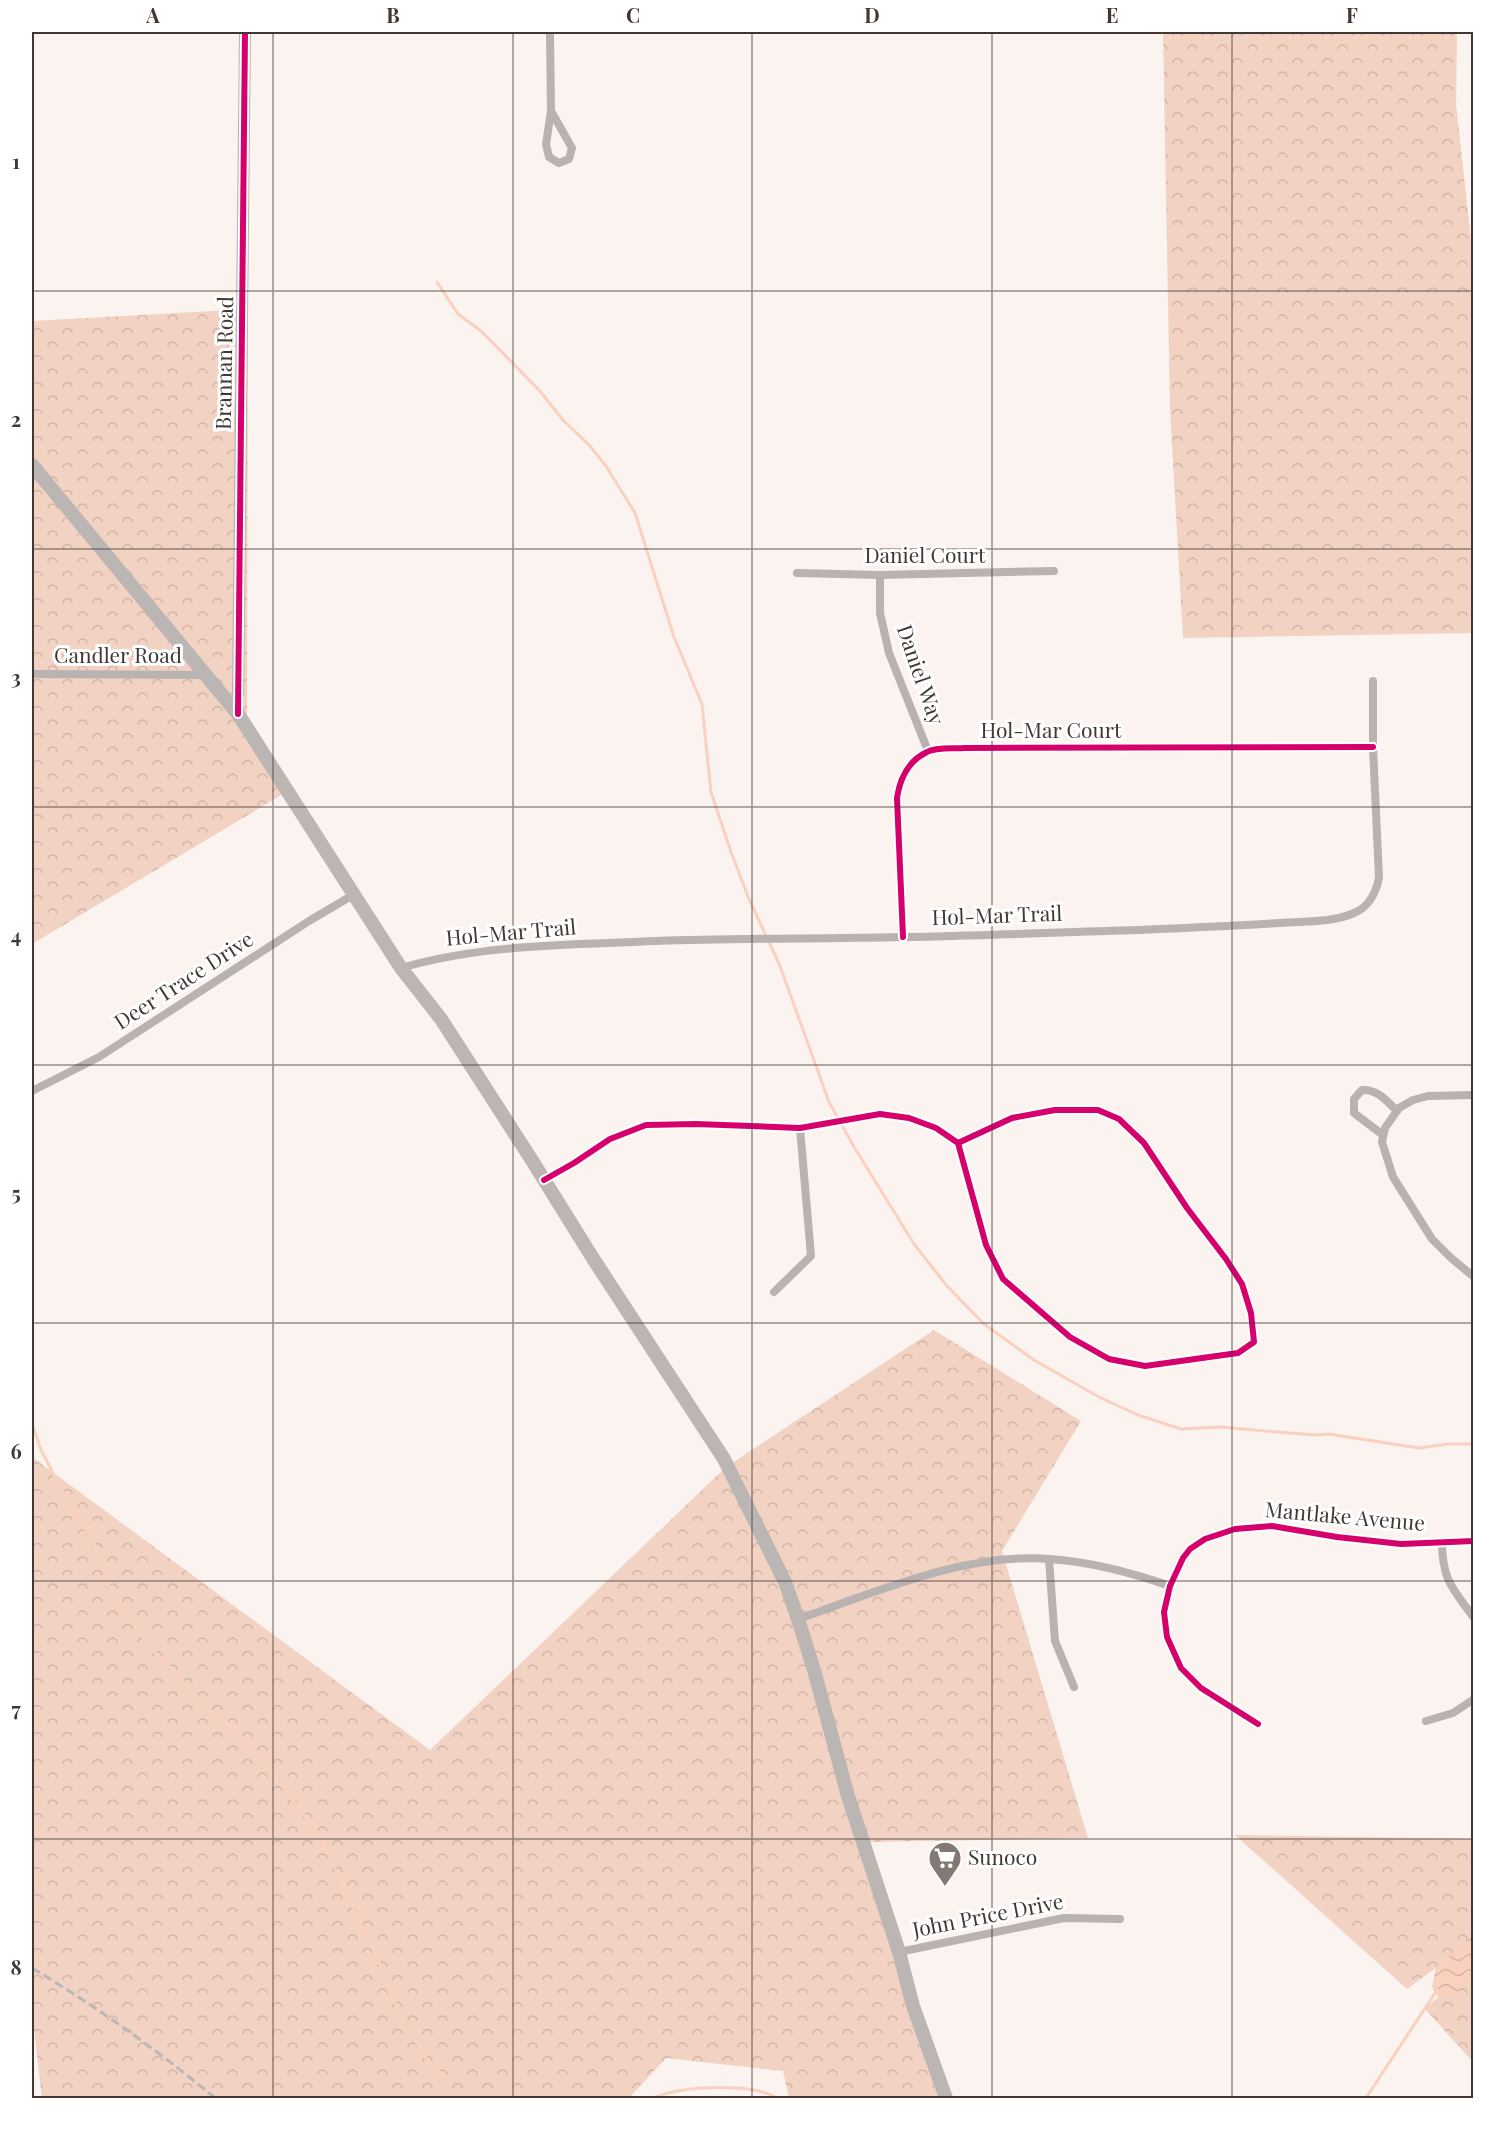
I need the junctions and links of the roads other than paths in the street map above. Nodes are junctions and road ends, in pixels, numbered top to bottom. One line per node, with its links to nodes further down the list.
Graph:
1 (244, 32): 11 (street, Brannan Road)
2 (550, 32): 3 (street)
3 (551, 111): 3 (street)
4 (32, 465): 9 (main road)
5 (1054, 572): 7 (street, Daniel Court)
6 (797, 573): 7 (street, Daniel Court)
7 (880, 575): 14 (street, Daniel Way)
8 (32, 674): 9 (street, Candler Road)
9 (204, 675): 12 (main road)
10 (1373, 681): 13 (street, Hol-Mar Trail)
11 (238, 694): 12 (street)
12 (238, 714): 15 (main road)
13 (1373, 747): 14 (street, Hol-Mar Court); 16 (street, Hol-Mar Trail)
14 (928, 751): 16 (street)
15 (353, 895): 17 (main road); 18 (street, Deer Trace Drive)
16 (903, 937): 17 (street, Hol-Mar Trail)
17 (401, 969): 24 (main road)
18 (32, 1091)
19 (1473, 1095): 20 (street)
20 (1397, 1111): 22 (street); 22 (street)
21 (800, 1128): 23 (street); 24 (street); 26 (street)
22 (1383, 1135): 25 (street)
23 (958, 1143): 23 (street)
24 (544, 1180): 32 (main road)
25 (1473, 1276)
26 (774, 1292)
27 (1473, 1541): 28 (street, Mantlake Avenue)
28 (1442, 1542): 30 (street, Mantlake Avenue); 31 (street)
29 (1048, 1558): 30 (street); 32 (street); 33 (street)
30 (1170, 1586): 36 (street, Mantlake Avenue)
31 (1473, 1618)
32 (798, 1619): 38 (main road)
33 (1074, 1687)
34 (1473, 1699): 35 (street)
35 (1426, 1720)
36 (1258, 1724)
37 (1120, 1919): 38 (street, John Price Drive)
38 (898, 1952): 39 (main road)
39 (946, 2098)

